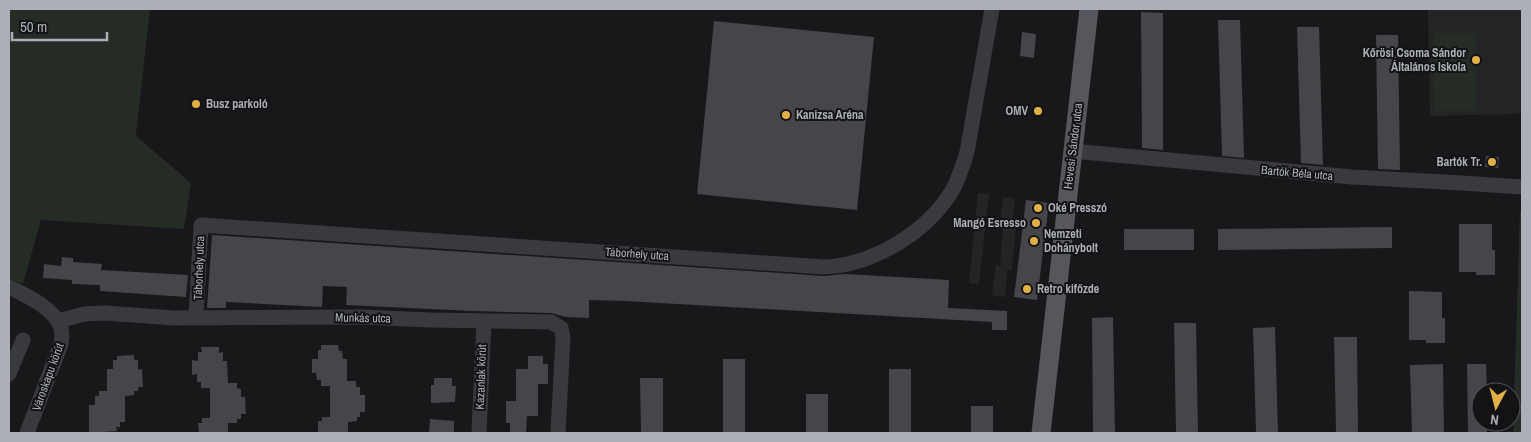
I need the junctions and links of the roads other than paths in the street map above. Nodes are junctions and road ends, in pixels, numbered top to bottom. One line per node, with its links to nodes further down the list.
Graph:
1 (992, 9): 6 (street, Táborhely utca)
2 (1089, 9): 3 (main road, Hevesi Sándor utca)
3 (1072, 151): 4 (street, Bartók Béla utca); 14 (main road, Hevesi Sándor utca)
4 (1522, 187)
5 (9, 287): 7 (street)
6 (196, 317): 7 (street, Munkás utca); 8 (street, Munkás utca)
7 (58, 321): 11 (street, Városkapu körút)
8 (484, 322): 12 (street, Kazanlak körút); 13 (street, Munkás utca)
9 (23, 340): 10 (street)
10 (9, 374)
11 (27, 433)
12 (479, 433)
13 (558, 433)
14 (1041, 433)

